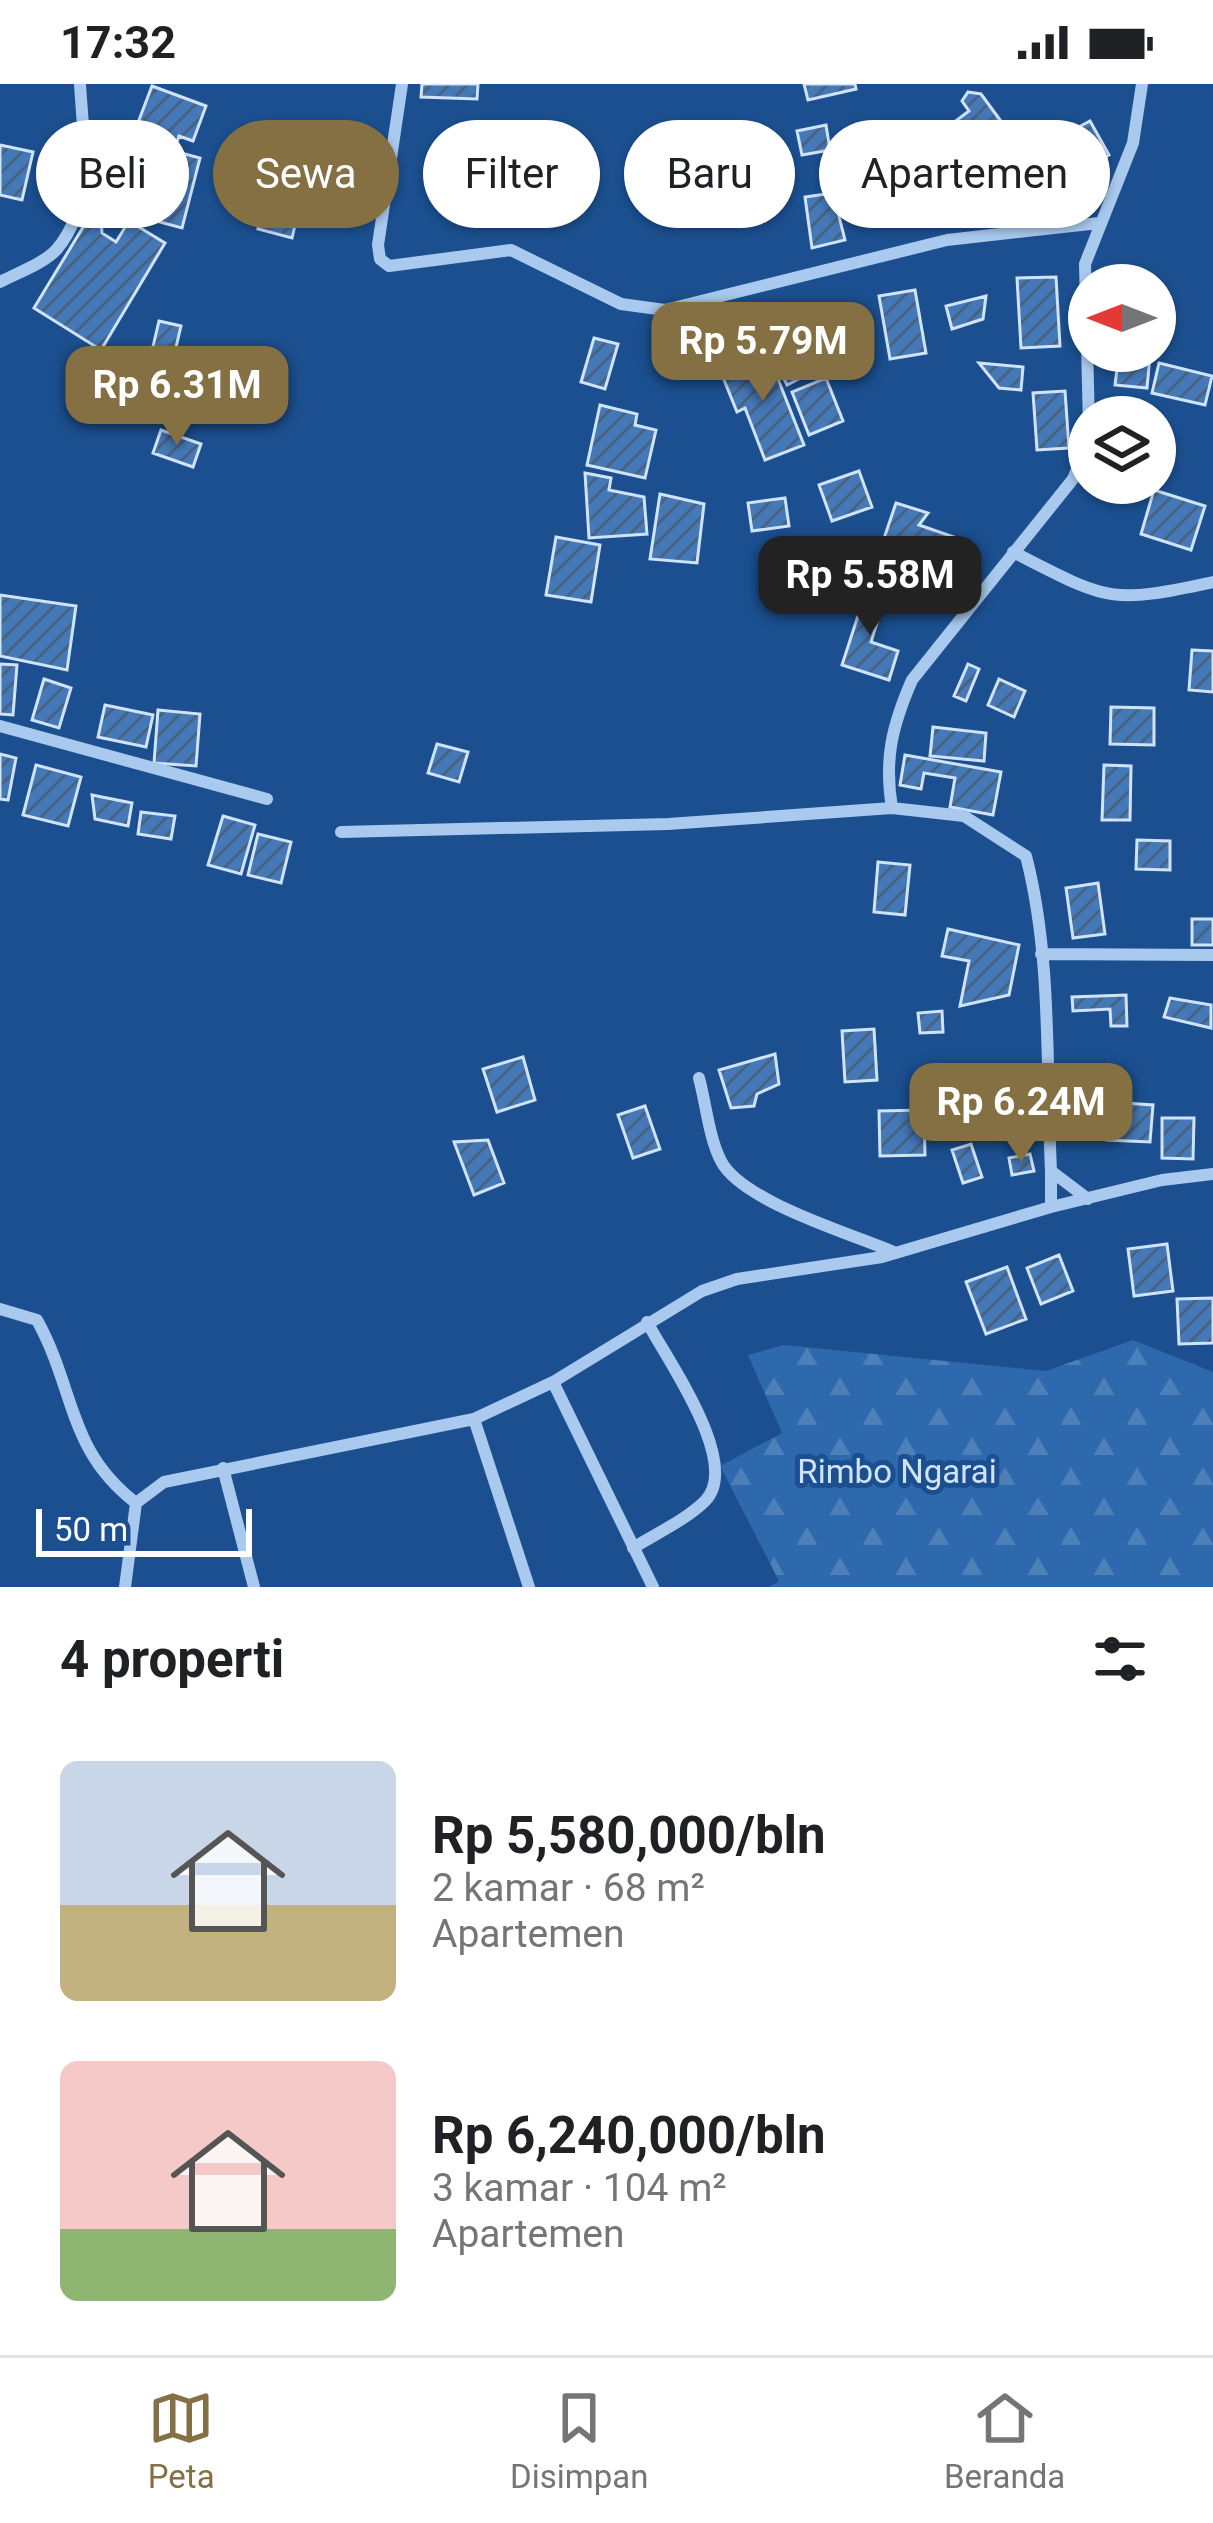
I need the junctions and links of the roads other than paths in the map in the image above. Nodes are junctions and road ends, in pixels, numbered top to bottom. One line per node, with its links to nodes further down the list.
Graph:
1 (80, 84): 7 (street)
2 (402, 84): 5 (street)
3 (1142, 84): 4 (street)
4 (1110, 197)
5 (1054, 228)
6 (1097, 228): 8 (street)
7 (0, 282)
8 (1087, 396)
9 (1068, 485): 10 (street)
10 (1013, 552): 11 (street); 14 (street)
11 (1213, 582)
12 (0, 726): 13 (street)
13 (267, 799)
14 (892, 808): 15 (street); 16 (street)
15 (341, 832)
16 (1041, 954): 17 (street); 19 (street)
17 (1213, 955)
18 (699, 1078): 23 (street)
19 (1051, 1171): 21 (street); 22 (street)
20 (1213, 1174): 21 (street)
21 (1088, 1198): 22 (street)
22 (1051, 1207): 23 (street)
23 (897, 1253): 25 (street)
24 (0, 1309): 29 (street)
25 (647, 1322): 26 (street); 30 (street)
26 (553, 1382): 27 (street); 30 (street)
27 (474, 1418): 28 (street); 33 (street)
28 (223, 1468): 29 (street); 32 (street)
29 (136, 1503): 31 (street)
30 (633, 1548): 34 (street)
31 (125, 1587)
32 (254, 1587)
33 (529, 1587)
34 (652, 1587)

